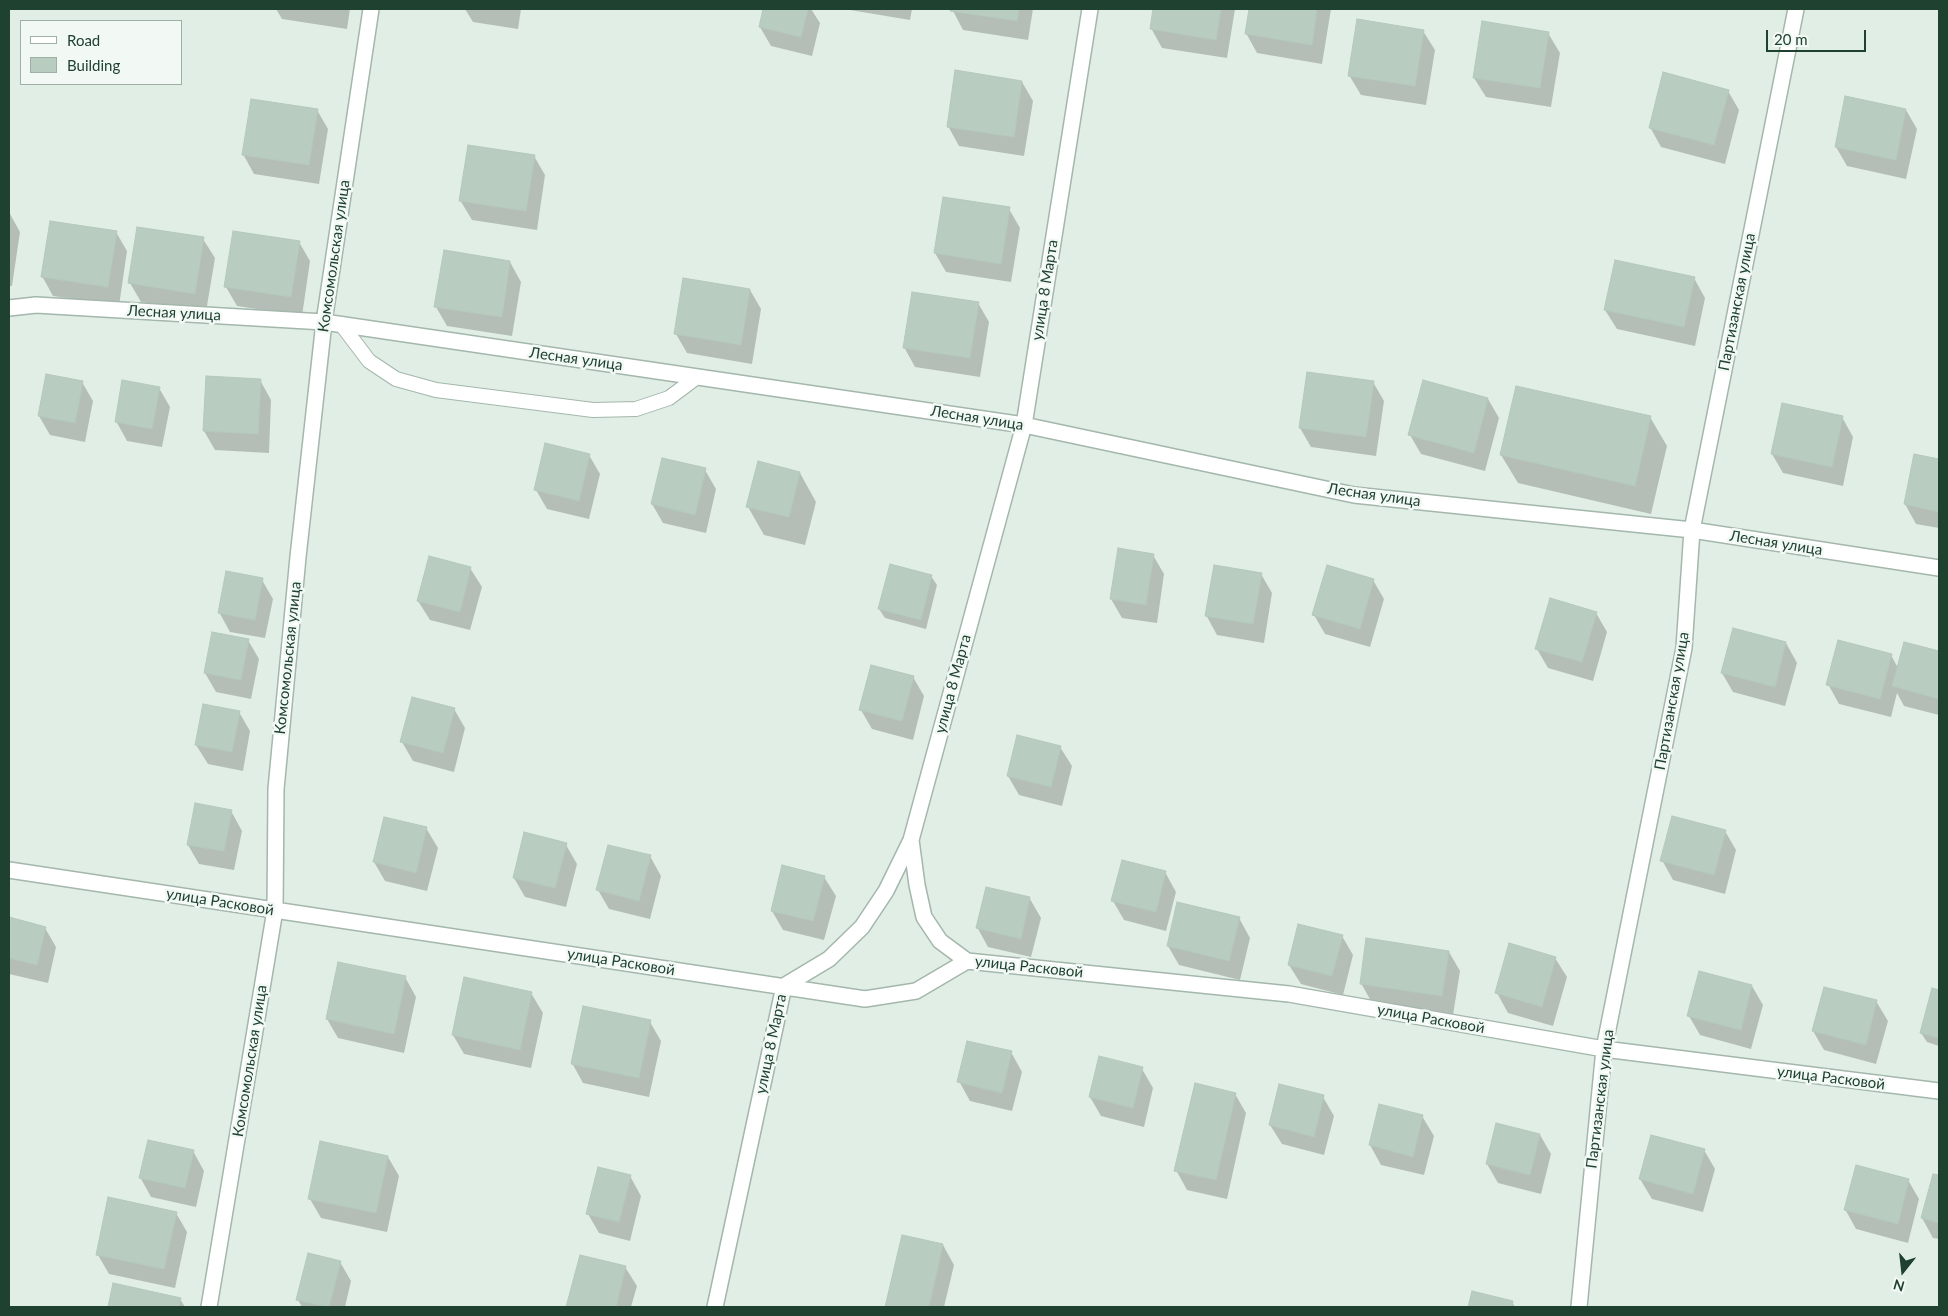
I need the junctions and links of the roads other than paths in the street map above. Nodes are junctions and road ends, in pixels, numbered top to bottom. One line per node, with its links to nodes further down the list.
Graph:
1 (371, 9): 5 (street, Комсомольская улица)
2 (1090, 9): 8 (street, улица 8 Марта)
3 (1796, 9): 9 (street, Партизанская улица)
4 (9, 308): 5 (street, Лесная улица)
5 (324, 322): 6 (street, Лесная улица); 13 (street, Комсомольская улица)
6 (341, 324): 7 (street, Лесная улица); 7 (lane)
7 (697, 377): 8 (street, Лесная улица)
8 (1024, 425): 9 (street, Лесная улица); 11 (street, улица 8 Марта)
9 (1692, 530): 10 (street, Лесная улица); 16 (street, Партизанская улица)
10 (1939, 568)
11 (911, 840): 14 (street); 15 (street, улица 8 Марта)
12 (9, 870): 13 (street, улица Расковой)
13 (275, 910): 15 (street, улица Расковой); 18 (street, Комсомольская улица)
14 (967, 961): 15 (street, улица Расковой); 16 (street, улица Расковой)
15 (784, 986): 19 (street, улица 8 Марта)
16 (1604, 1049): 17 (street, улица Расковой); 20 (street, Партизанская улица)
17 (1939, 1091)
18 (209, 1307)
19 (714, 1307)
20 (1579, 1307)

